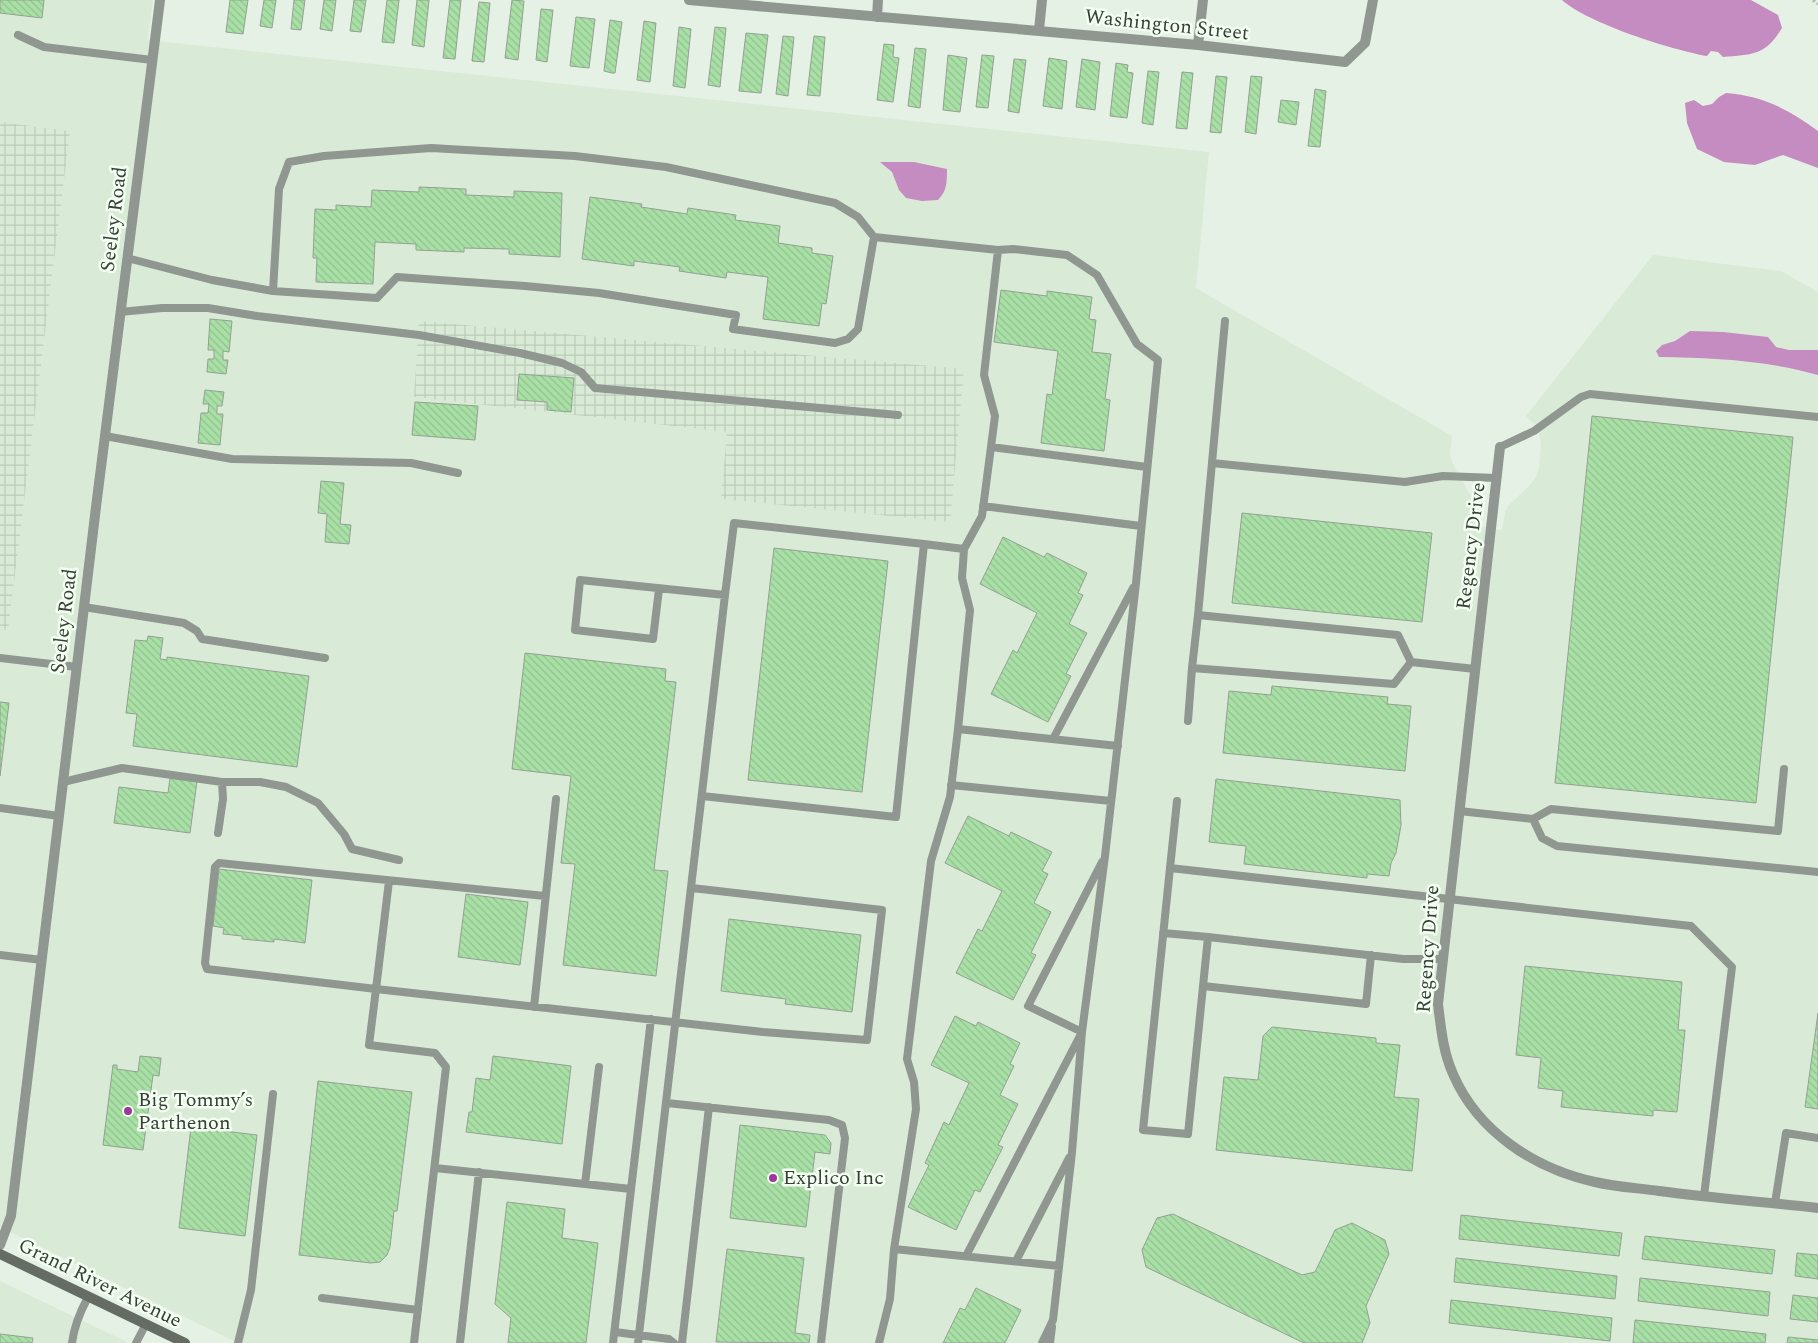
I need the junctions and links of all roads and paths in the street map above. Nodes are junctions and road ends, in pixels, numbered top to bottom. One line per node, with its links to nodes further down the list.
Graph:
1 (160, 0): 13 (street, Seeley Road)
2 (689, 0): 9 (street, Washington Street)
3 (878, 0): 9 (street)
4 (1042, 0): 10 (street)
5 (1203, 0): 12 (street)
6 (1373, 0): 12 (street, Washington Street)
7 (1813, 0): 8 (path)
8 (1818, 4)
9 (877, 17): 10 (street, Washington Street)
10 (1039, 30): 12 (street, Washington Street)
11 (18, 34): 13 (lane)
12 (1198, 45)
13 (152, 60): 16 (street, Seeley Road)
14 (874, 237): 15 (lane); 17 (lane); 17 (lane)
15 (998, 250): 24 (lane); 26 (lane)
16 (127, 258): 17 (lane); 18 (street, Seeley Road)
17 (273, 291)
18 (120, 312): 20 (lane); 22 (street, Seeley Road)
19 (1225, 321): 25 (lane)
20 (898, 416)
21 (1818, 417): 23 (lane)
22 (105, 436): 27 (lane); 36 (street, Seeley Road)
23 (1500, 447): 28 (street, Regency Drive)
24 (991, 448): 26 (lane); 29 (lane)
25 (1212, 463): 28 (lane); 37 (lane)
26 (1148, 467): 30 (lane)
27 (458, 474)
28 (1497, 478): 43 (street, Regency Drive)
29 (984, 506): 30 (lane); 32 (lane)
30 (1142, 526): 33 (lane)
31 (924, 544): 32 (lane); 35 (lane); 52 (lane)
32 (964, 549): 45 (lane)
33 (1136, 583): 46 (lane); 47 (lane)
34 (659, 589): 34 (lane); 35 (lane)
35 (725, 595): 52 (lane)
36 (84, 607): 39 (lane); 41 (street, Seeley Road)
37 (1198, 615): 40 (lane); 42 (lane)
38 (0, 658): 41 (lane)
39 (325, 658)
40 (1412, 662): 42 (lane); 43 (lane)
41 (77, 666): 49 (street, Seeley Road)
42 (1192, 668): 44 (lane)
43 (1475, 669): 57 (street, Regency Drive)
44 (1188, 721)
45 (958, 730): 46 (lane); 51 (lane)
46 (1053, 739): 47 (lane)
47 (1118, 746): 54 (lane)
48 (1784, 769): 59 (lane)
49 (63, 782): 50 (lane); 58 (street, Seeley Road)
50 (222, 782): 60 (lane); 62 (lane)
51 (951, 785): 54 (lane); 95 (lane)
52 (702, 796): 66 (lane)
53 (556, 799): 67 (lane)
54 (1111, 801): 61 (lane)
55 (1177, 801): 63 (lane)
56 (0, 808): 58 (lane)
57 (1459, 811): 59 (lane); 68 (street, Regency Drive)
58 (59, 816): 74 (street, Seeley Road)
59 (1533, 819): 64 (lane)
60 (218, 833)
61 (1105, 856): 80 (lane); 80 (lane)
62 (399, 860)
63 (1170, 868): 68 (lane); 69 (lane)
64 (1818, 872)
65 (389, 880): 67 (lane); 76 (lane); 76 (lane)
66 (692, 888): 79 (lane); 79 (lane)
67 (545, 896): 77 (lane)
68 (1449, 899): 73 (street, Regency Drive); 91 (lane)
69 (1163, 933): 70 (lane); 75 (lane)
70 (1208, 937): 72 (lane); 75 (lane)
71 (0, 955): 74 (lane)
72 (1370, 955): 73 (lane); 75 (lane)
73 (1442, 959): 91 (street, Regency Drive)
74 (42, 960): 94 (street, Seeley Road)
75 (1203, 986)
76 (376, 989): 77 (lane); 87 (lane)
77 (534, 1006): 78 (lane)
78 (651, 1019): 79 (lane); 90 (lane)
79 (676, 1022): 83 (lane)
80 (1082, 1032): 86 (lane); 97 (lane)
81 (599, 1067): 89 (lane)
82 (273, 1094): 110 (lane)
83 (667, 1103): 84 (lane); 106 (lane)
84 (709, 1108): 115 (lane); 116 (lane)
85 (1818, 1138): 92 (lane)
86 (1072, 1152): 98 (lane); 99 (lane)
87 (435, 1168): 88 (lane); 102 (lane)
88 (479, 1172): 89 (lane); 112 (lane)
89 (585, 1184): 90 (lane)
90 (631, 1189): 105 (lane)
91 (1704, 1196): 92 (street, Regency Drive)
92 (1775, 1203): 93 (street, Regency Drive)
93 (1818, 1208)
94 (0, 1245)
95 (894, 1249): 97 (lane); 117 (lane)
96 (0, 1254): 100 (main road, Grand River Avenue)
97 (966, 1256): 98 (lane)
98 (1016, 1262): 99 (lane)
99 (1059, 1266): 103 (lane)
100 (88, 1297): 104 (main road, Grand River Avenue); 107 (lane)
101 (322, 1298): 102 (lane)
102 (418, 1310): 111 (lane)
103 (1053, 1320): 118 (lane); 119 (lane)
104 (146, 1324): 108 (lane); 109 (main road, Grand River Avenue)
105 (615, 1332): 106 (lane); 113 (lane)
106 (639, 1339): 114 (lane)
107 (72, 1343)
108 (136, 1343)
109 (185, 1343)
110 (238, 1343)
111 (414, 1343)
112 (460, 1343)
113 (613, 1343)
114 (674, 1343)
115 (682, 1343)
116 (821, 1343)
117 (880, 1343)
118 (1042, 1343)
119 (1050, 1343)

